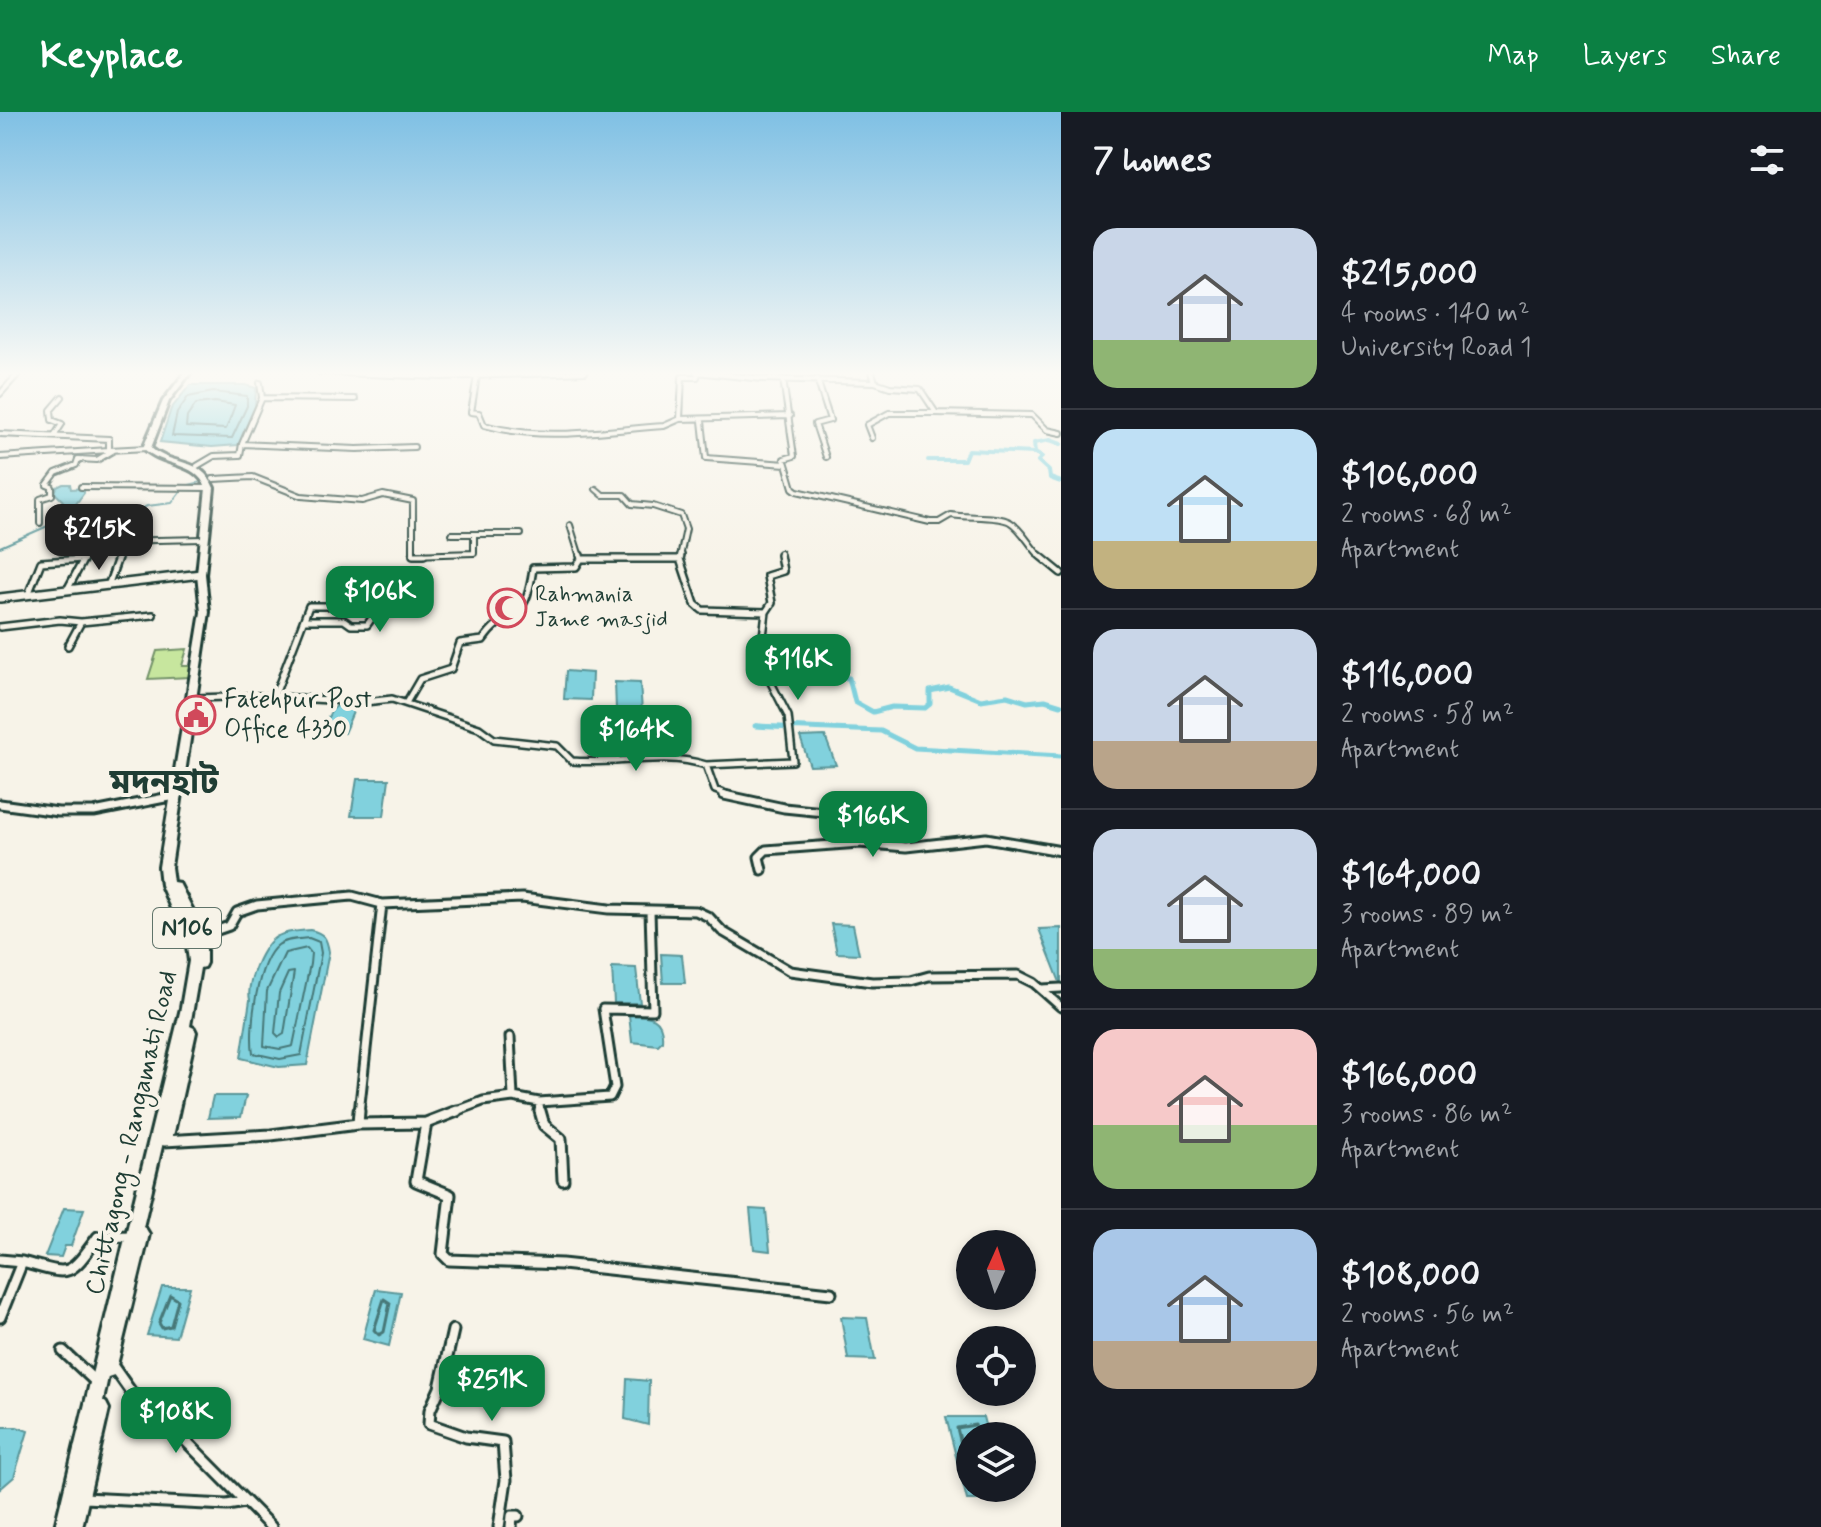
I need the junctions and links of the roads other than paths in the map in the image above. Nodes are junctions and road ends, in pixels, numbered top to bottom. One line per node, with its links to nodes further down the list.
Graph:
1 (76, 438): 11 (street)
2 (151, 438): 10 (highway)
3 (156, 438): 15 (highway)
4 (245, 438): 8 (street)
5 (704, 438): 14 (street)
6 (792, 438): 14 (street)
7 (820, 438): 13 (street)
8 (242, 444): 9 (street); 15 (street)
9 (414, 447)
10 (147, 448): 11 (street); 16 (highway)
11 (112, 450): 12 (street); 19 (street)
12 (0, 457)
13 (826, 457)
14 (786, 464): 32 (street)
15 (197, 466): 16 (highway)
16 (212, 484): 17 (street); 23 (street); 33 (highway, Chittagong - Rangamati Road / N106); 47 (highway, Chittagong - Rangamati Road / N106)
17 (81, 487)
18 (596, 489): 31 (street)
19 (40, 523)
20 (570, 525): 30 (street)
21 (56, 528): 26 (street)
22 (452, 534): 23 (street)
23 (474, 534): 24 (street)
24 (521, 534)
25 (204, 539): 27 (street)
26 (94, 540): 27 (street); 29 (street)
27 (124, 542): 34 (street)
28 (780, 553): 40 (street)
29 (82, 559): 35 (street); 36 (street)
30 (581, 559): 31 (street); 48 (street)
31 (680, 559): 40 (street)
32 (1061, 573)
33 (201, 574): 34 (main road); 50 (highway, Chittagong - Rangamati Road / N106)
34 (108, 586): 35 (main road)
35 (67, 590): 36 (main road)
36 (28, 595): 37 (main road)
37 (0, 598)
38 (327, 606): 42 (street)
39 (382, 608): 42 (street)
40 (766, 612): 49 (street)
41 (153, 615): 43 (street)
42 (304, 620): 46 (street)
43 (81, 622): 44 (street); 45 (street)
44 (0, 627)
45 (68, 646)
46 (274, 697): 47 (street); 48 (street)
47 (195, 698): 57 (highway, Chittagong - Rangamati Road / N106)
48 (406, 703): 49 (street)
49 (706, 765): 52 (street)
50 (175, 796): 51 (street); 68 (highway, Chittagong - Rangamati Road / N106)
51 (0, 804)
52 (859, 843): 53 (street); 54 (street)
53 (1061, 851)
54 (762, 870)
55 (382, 904): 56 (street); 57 (street); 65 (street)
56 (650, 911): 59 (street); 63 (street)
57 (200, 936): 66 (highway, Chittagong - Rangamati Road / N106)
58 (1061, 988): 59 (street)
59 (1042, 989): 60 (street)
60 (1061, 1007)
61 (510, 1037): 62 (street)
62 (513, 1097): 63 (street); 64 (street)
63 (539, 1102): 67 (street)
64 (426, 1123): 65 (street); 71 (street)
65 (358, 1124): 66 (street)
66 (164, 1141): 75 (highway, Chittagong - Rangamati Road / N106)
67 (563, 1180)
68 (133, 1236): 70 (street); 76 (highway, Chittagong - Rangamati Road / N106)
69 (0, 1260): 70 (street)
70 (22, 1262): 72 (street)
71 (831, 1293)
72 (0, 1317)
73 (453, 1330): 83 (street)
74 (63, 1351): 76 (street)
75 (110, 1362): 77 (highway, Chittagong - Rangamati Road / N106); 78 (street)
76 (98, 1385): 80 (highway, Chittagong - Rangamati Road / N106)
77 (80, 1498): 78 (street); 81 (highway, Chittagong - Rangamati Road / N106)
78 (245, 1502): 82 (street)
79 (518, 1516): 84 (street)
80 (64, 1527)
81 (73, 1527)
82 (271, 1527)
83 (499, 1527)
84 (511, 1527)

